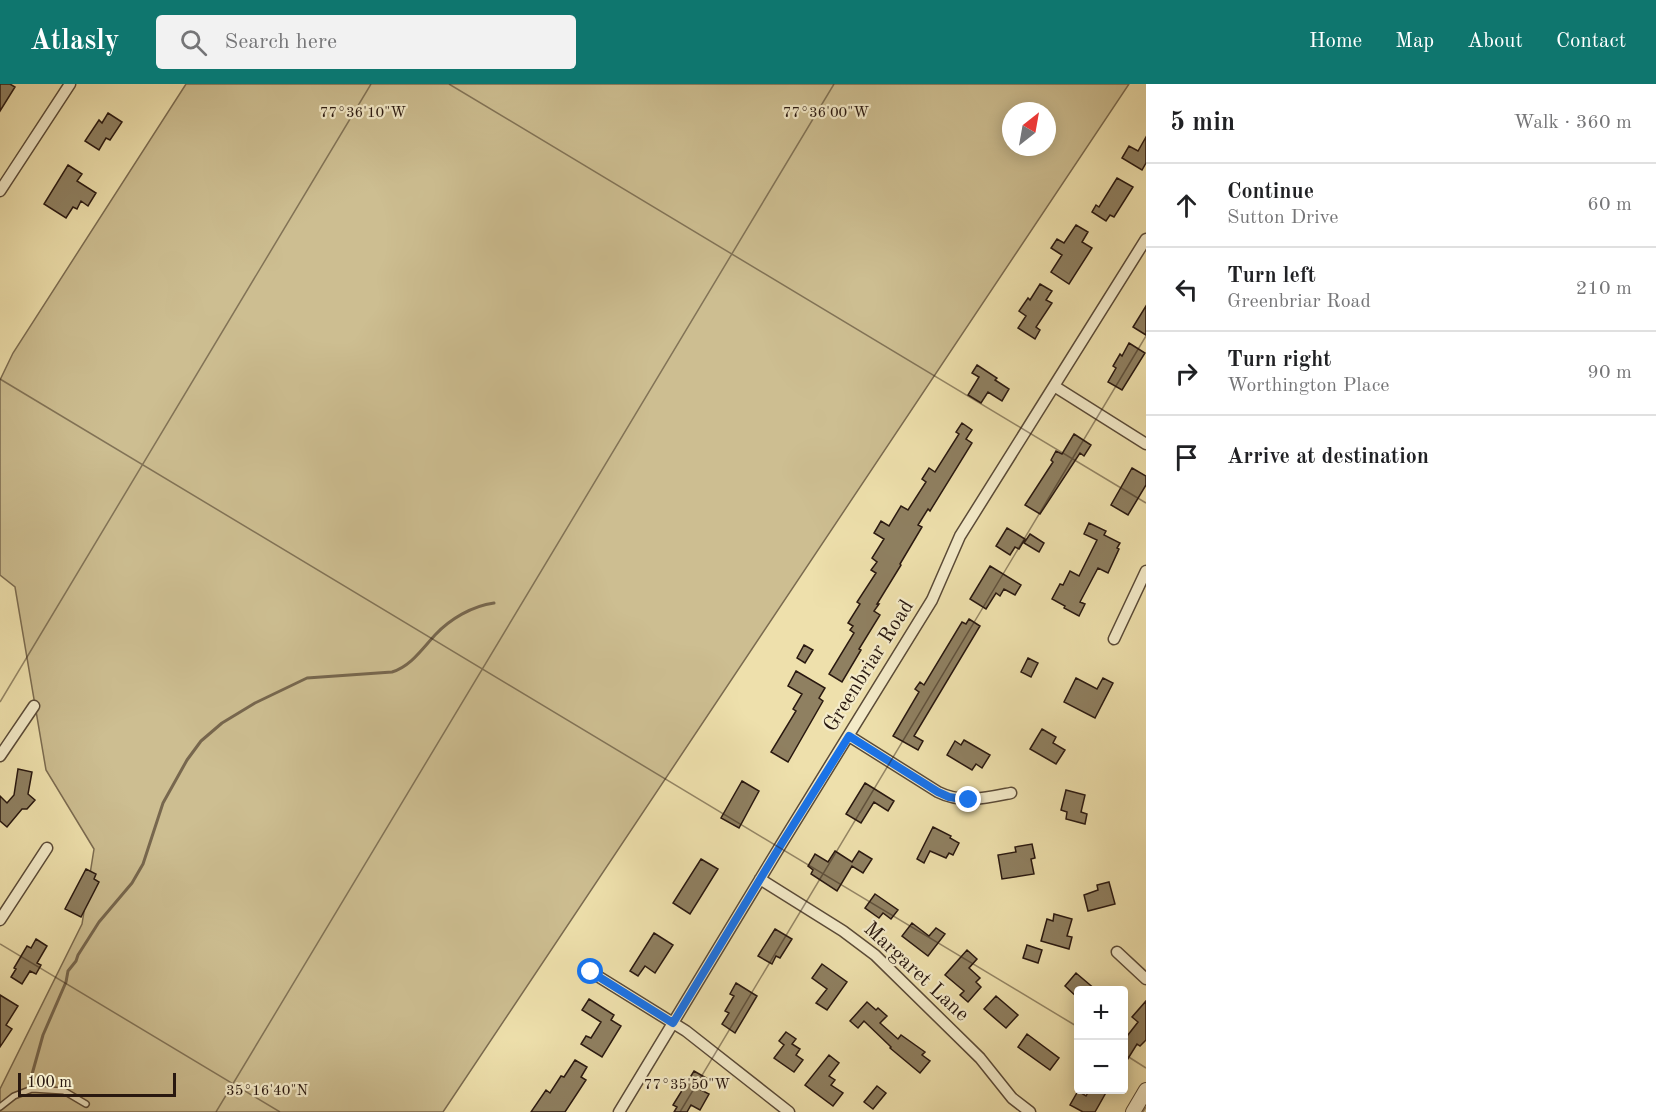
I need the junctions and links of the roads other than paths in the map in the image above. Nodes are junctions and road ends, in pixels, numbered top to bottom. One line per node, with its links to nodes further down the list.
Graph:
1 (70, 84): 2 (street)
2 (0, 191)
3 (1145, 243): 4 (street, Greenbriar Road)
4 (1054, 386): 5 (street); 9 (street, Greenbriar Road)
5 (1146, 444)
6 (1146, 571): 7 (street)
7 (1114, 639)
8 (33, 706): 10 (street)
9 (849, 736): 11 (street); 13 (street, Greenbriar Road)
10 (0, 756)
11 (1011, 793)
12 (47, 848): 14 (street)
13 (760, 879): 18 (street, Greenbriar Road); 24 (street, Margaret Lane)
14 (0, 920)
15 (1117, 952): 17 (street)
16 (591, 972): 18 (street)
17 (1146, 980)
18 (673, 1023): 22 (street, Greenbriar Road); 23 (street)
19 (1146, 1090): 25 (street)
20 (86, 1104): 21 (lane)
21 (0, 1107)
22 (620, 1112)
23 (789, 1112)
24 (1029, 1112)
25 (1132, 1112)

